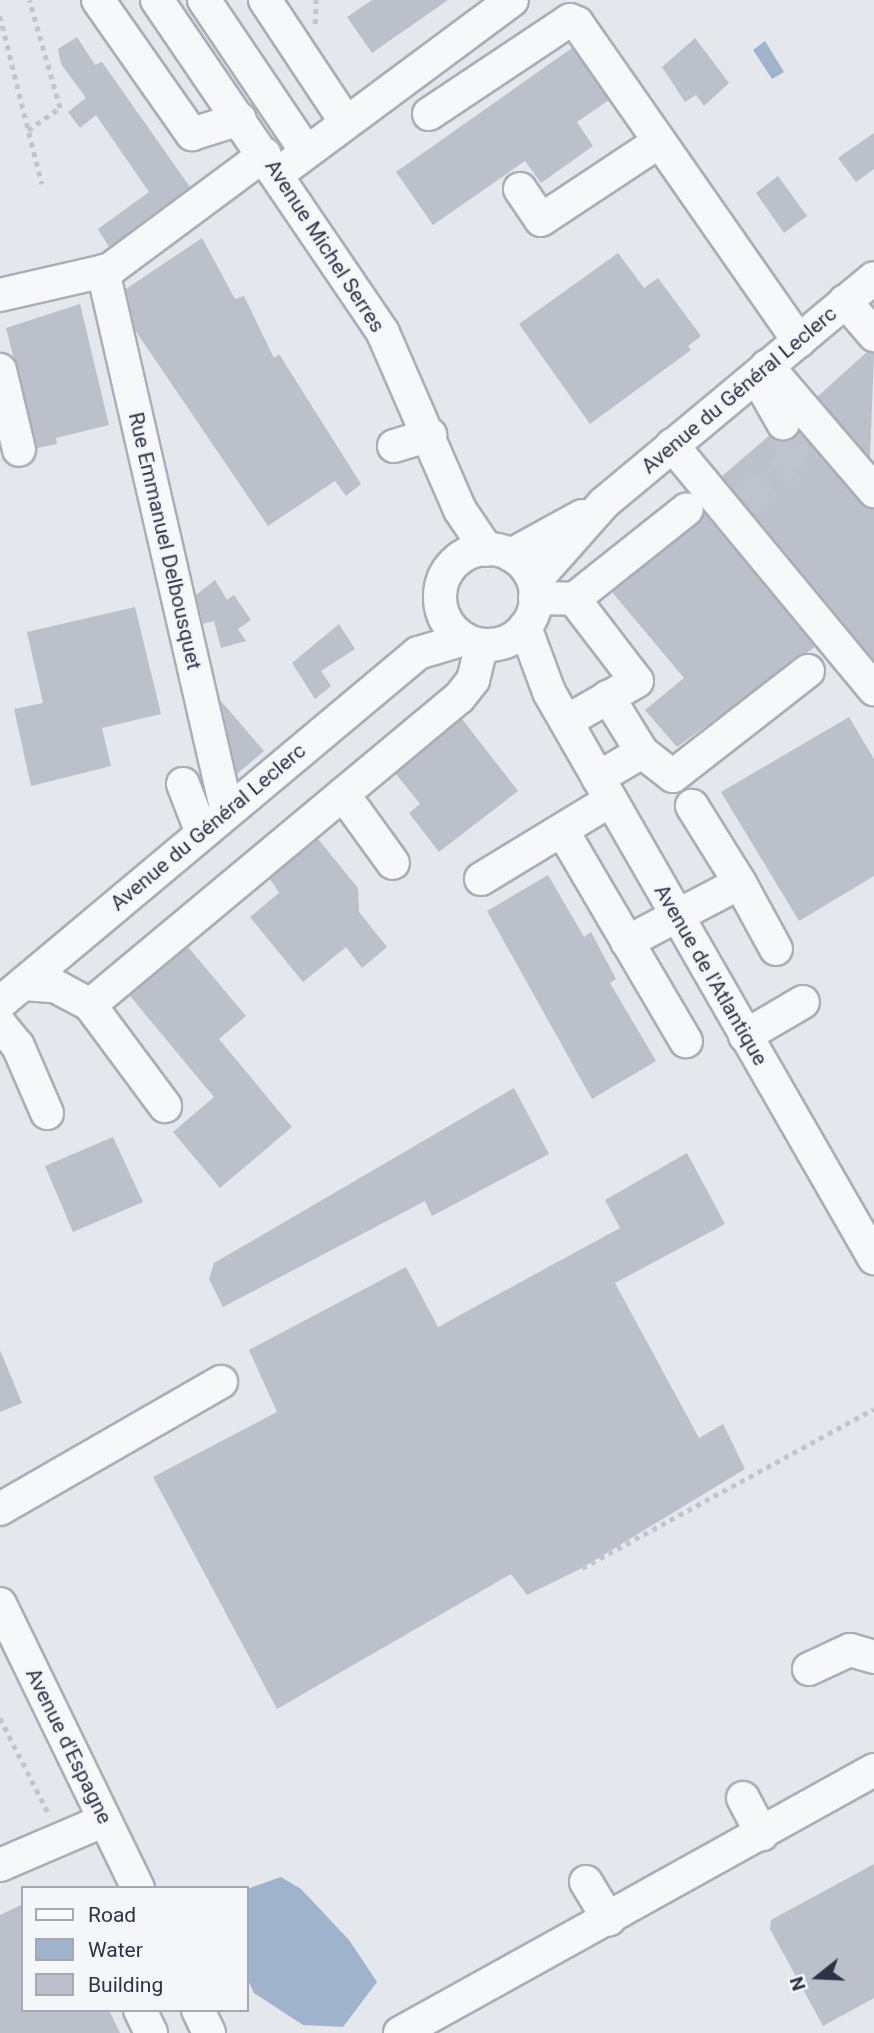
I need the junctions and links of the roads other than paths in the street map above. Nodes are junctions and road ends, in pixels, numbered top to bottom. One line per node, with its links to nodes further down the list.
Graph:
1 (98, 0): 7 (street)
2 (158, 0): 7 (street, Avenue Michel Serres)
3 (204, 0): 10 (street)
4 (265, 0): 8 (street)
5 (512, 0): 8 (street)
6 (429, 114): 9 (street)
7 (240, 119): 11 (street, Avenue Michel Serres)
8 (345, 121): 10 (street)
9 (659, 142): 12 (street); 18 (street)
10 (306, 151): 11 (street)
11 (272, 163): 13 (street); 22 (street, Avenue Michel Serres)
12 (520, 189)
13 (103, 271): 15 (street); 48 (street, Rue Emmanuel Delbousquet)
14 (874, 278): 16 (street, Avenue du Général Leclerc)
15 (0, 295)
16 (845, 302): 17 (street); 18 (street, Avenue du Général Leclerc)
17 (873, 331)
18 (799, 341): 20 (street, Avenue du Général Leclerc)
19 (0, 370): 25 (street)
20 (761, 371): 21 (street); 23 (street, Avenue du Général Leclerc); 26 (street)
21 (783, 423)
22 (430, 435): 24 (street); 29 (street, Avenue Michel Serres)
23 (672, 445): 27 (street, Avenue du Général Leclerc); 39 (street)
24 (394, 446)
25 (19, 450)
26 (874, 491)
27 (604, 503): 30 (street, Avenue du Général Leclerc); 32 (street, Avenue du Général Leclerc)
28 (687, 509): 33 (street)
29 (460, 510): 30 (street, Avenue Michel Serres); 31 (street, Avenue Michel Serres)
30 (499, 552): 31 (street); 32 (street)
31 (454, 563): 34 (street)
32 (535, 589): 33 (street); 35 (street)
33 (574, 599): 41 (street)
34 (441, 605): 36 (street); 37 (street, Avenue du Général Leclerc)
35 (525, 627): 36 (street); 40 (street, Avenue de l'Atlantique)
36 (481, 642): 37 (street, Avenue du Général Leclerc); 40 (street, Avenue de l'Atlantique); 46 (street)
37 (418, 653): 48 (street, Avenue du Général Leclerc)
38 (808, 671): 43 (street)
39 (874, 689)
40 (549, 692): 42 (street, Avenue de l'Atlantique)
41 (608, 697): 42 (street); 43 (street)
42 (567, 721): 45 (street, Avenue de l'Atlantique)
43 (642, 752): 45 (street)
44 (183, 784): 50 (street)
45 (605, 789): 49 (street); 54 (street, Avenue de l'Atlantique)
46 (343, 794): 51 (street); 59 (street)
47 (692, 806): 53 (street)
48 (227, 812): 50 (street, Avenue du Général Leclerc)
49 (562, 830): 52 (street); 55 (street)
50 (202, 833): 57 (street, Avenue du Général Leclerc)
51 (393, 863)
52 (481, 879)
53 (740, 883): 54 (street); 56 (street)
54 (676, 914): 55 (street); 61 (street, Avenue de l'Atlantique)
55 (627, 942): 62 (street)
56 (776, 949)
57 (12, 993): 59 (street)
58 (803, 1002): 61 (street)
59 (90, 1005): 63 (street)
60 (0, 1024): 64 (street)
61 (745, 1036): 65 (street, Avenue de l'Atlantique)
62 (686, 1041)
63 (165, 1106)
64 (47, 1113)
65 (874, 1258)
66 (221, 1382): 67 (street)
67 (0, 1509)
68 (0, 1604): 73 (street, Avenue d'Espagne)
69 (874, 1657): 70 (street)
70 (810, 1669)
71 (874, 1770): 74 (street)
72 (743, 1798): 74 (street)
73 (106, 1820): 75 (street); 77 (street, Avenue d'Espagne)
74 (762, 1834): 78 (street)
75 (0, 1865)
76 (586, 1882): 78 (street)
77 (137, 1886)
78 (609, 1920): 83 (street)
79 (141, 2012): 81 (street)
80 (199, 2012): 82 (street)
81 (150, 2033)
82 (209, 2033)
83 (400, 2033)

